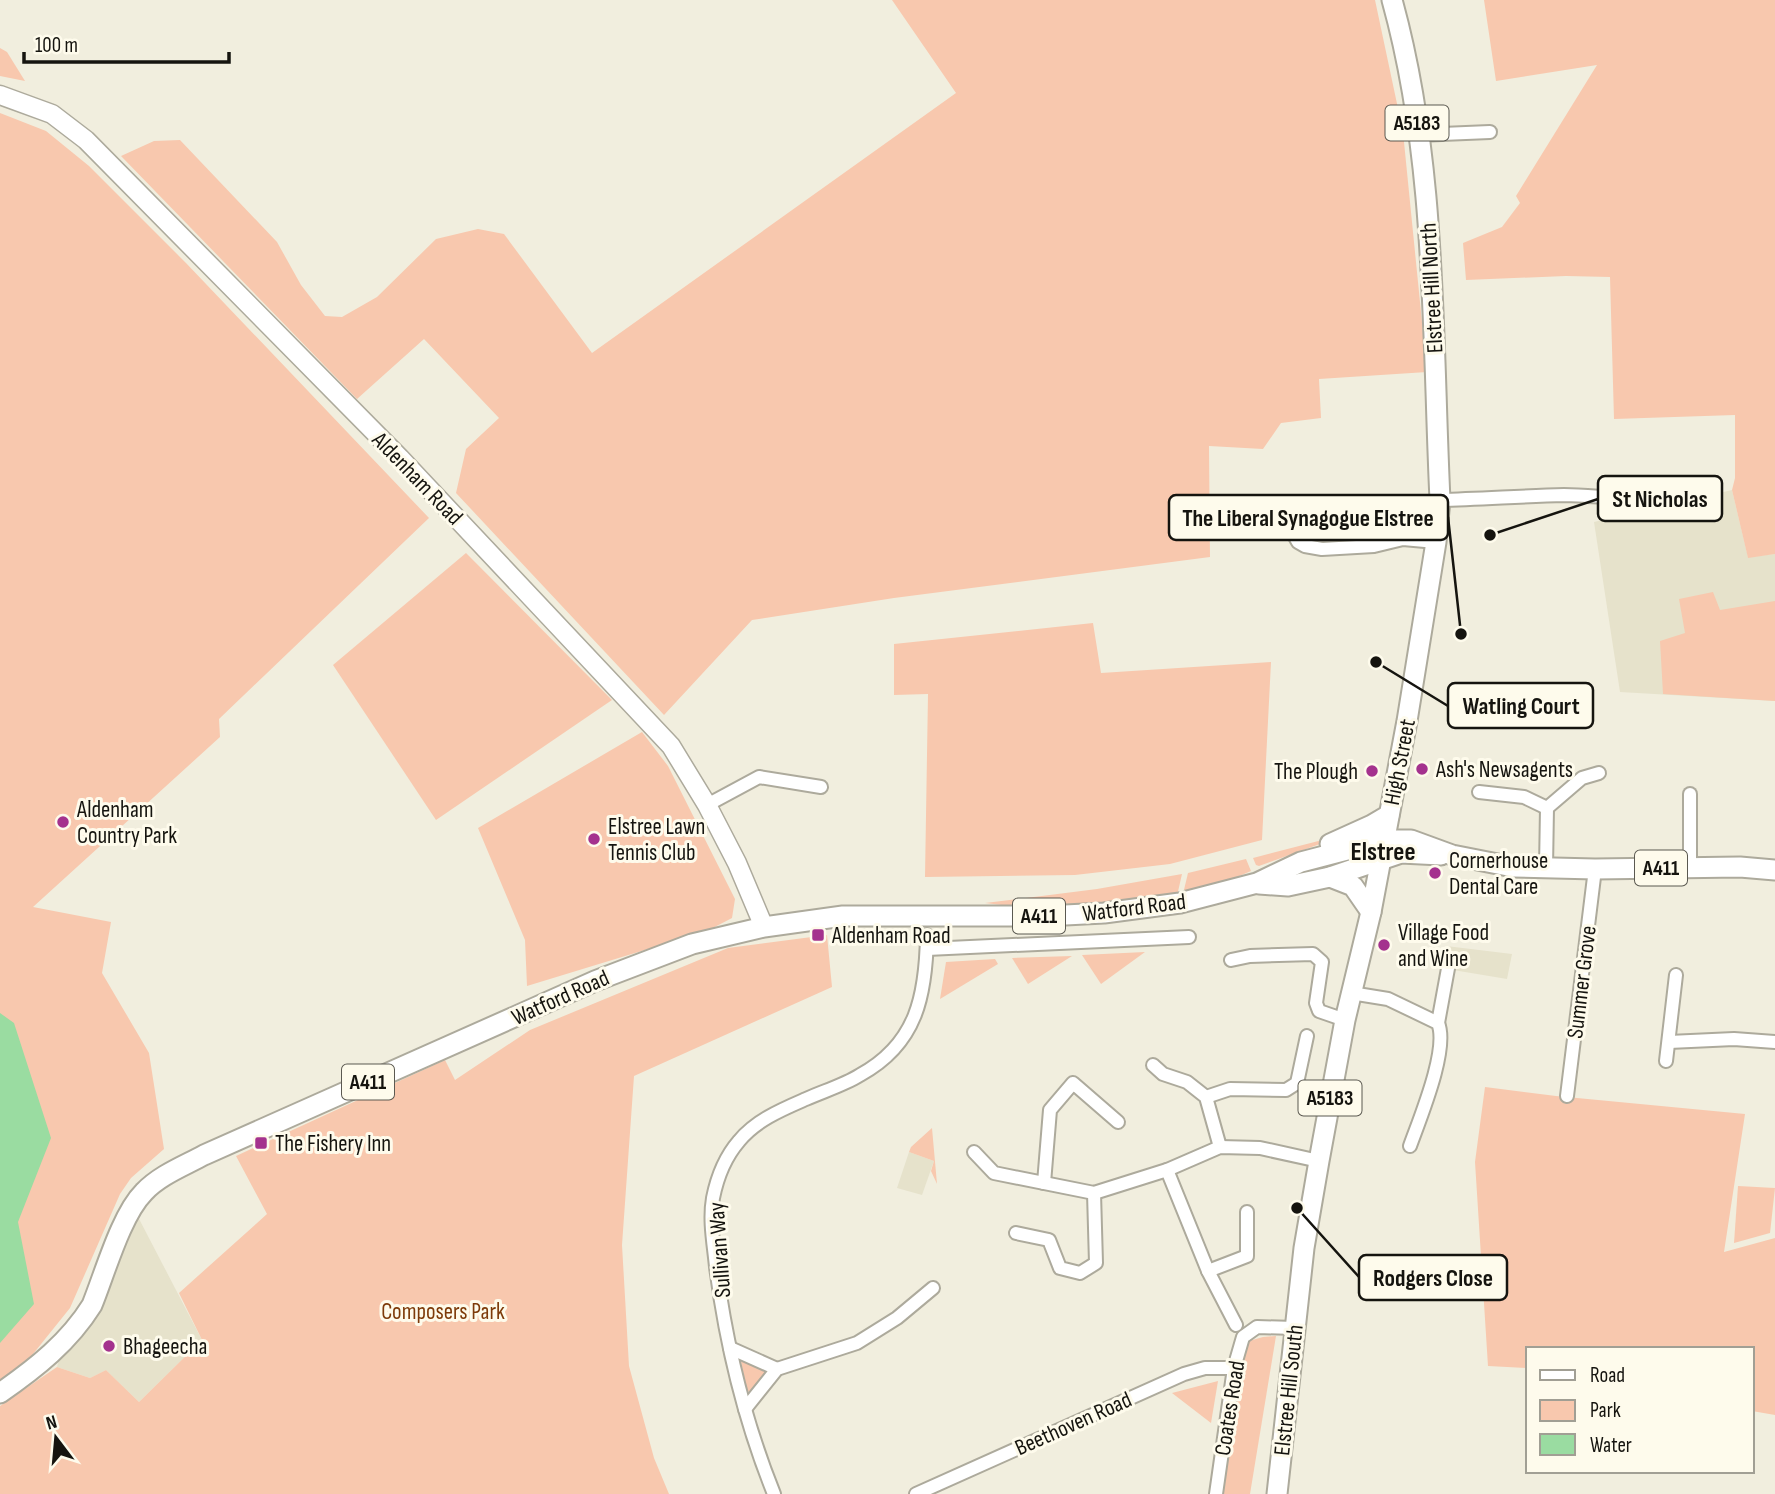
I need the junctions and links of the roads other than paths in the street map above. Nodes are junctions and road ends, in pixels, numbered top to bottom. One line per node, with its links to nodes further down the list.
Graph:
1 (1392, 0): 4 (main road, Elstree Hill North / A5183)
2 (0, 95): 14 (street, Aldenham Road)
3 (1490, 132): 4 (street)
4 (1418, 135): 5 (main road, Elstree Hill North / A5183)
5 (1437, 442): 7 (main road, High Street / A5183)
6 (1676, 492): 7 (street)
7 (1440, 500): 9 (main road, High Street / A5183)
8 (1267, 520): 9 (street)
9 (1436, 542): 16 (main road, High Street / A5183)
10 (1600, 773): 15 (street)
11 (821, 787): 14 (street)
12 (1479, 792): 15 (street)
13 (1690, 794): 21 (street)
14 (707, 805): 28 (street, Aldenham Road)
15 (1547, 808): 22 (street)
16 (1389, 815): 17 (main road, High Street / A5183); 20 (main road)
17 (1385, 840): 18 (main road, A411); 19 (main road, High Street / A5183); 20 (main road, Watford Road)
18 (1452, 855): 19 (main road, A411); 22 (main road, A411)
19 (1380, 860): 25 (main road, Watford Road); 27 (main road, High Street / A5183)
20 (1301, 862): 26 (main road, Watford Road)
21 (1690, 867): 23 (main road, A411); 24 (main road, A411)
22 (1546, 868): 23 (main road, A411)
23 (1595, 869): 43 (street, Summer Grove)
24 (1775, 870)
25 (1330, 877): 26 (main road, Watford Road); 27 (main road)
26 (1257, 883): 28 (main road, Watford Road / A411)
27 (1371, 912): 35 (main road, High Street / A5183)
28 (764, 927): 63 (main road, Watford Road / A411)
29 (927, 935): 31 (street, Sullivan Way)
30 (1189, 937): 31 (street)
31 (927, 949): 60 (street, Sullivan Way)
32 (1231, 960): 36 (street)
33 (1449, 963): 37 (street)
34 (1676, 975): 39 (street)
35 (1351, 993): 36 (main road, High Street / A5183); 37 (street)
36 (1345, 1020): 49 (main road, High Street / A5183)
37 (1440, 1028): 46 (street)
38 (1307, 1036): 44 (street)
39 (1669, 1042): 40 (street); 41 (street)
40 (1775, 1042)
41 (1666, 1061)
42 (1153, 1065): 44 (street)
43 (1566, 1096)
44 (1206, 1097): 47 (street)
45 (1118, 1122): 51 (street)
46 (1410, 1146)
47 (1220, 1147): 49 (street); 50 (street)
48 (974, 1152): 51 (street)
49 (1318, 1161): 56 (main road, High Street / A5183)
50 (1167, 1170): 52 (street); 55 (street)
51 (1044, 1183): 52 (street)
52 (1094, 1193): 54 (street)
53 (1247, 1213): 55 (street)
54 (1016, 1233)
55 (1208, 1271): 58 (street)
56 (1300, 1286): 59 (main road, Elstree Hill South / A5183)
57 (933, 1288): 62 (street)
58 (1236, 1325)
59 (1295, 1328): 61 (street, Coates Road); 68 (main road, Elstree Hill South / A5183)
60 (730, 1348): 62 (street); 64 (street, Sullivan Way)
61 (1234, 1367): 66 (street, Beethoven Road); 67 (street, Coates Road)
62 (777, 1369): 64 (street)
63 (0, 1392)
64 (745, 1409): 65 (street, Sullivan Way)
65 (774, 1494)
66 (916, 1494)
67 (1216, 1494)
68 (1277, 1494)

